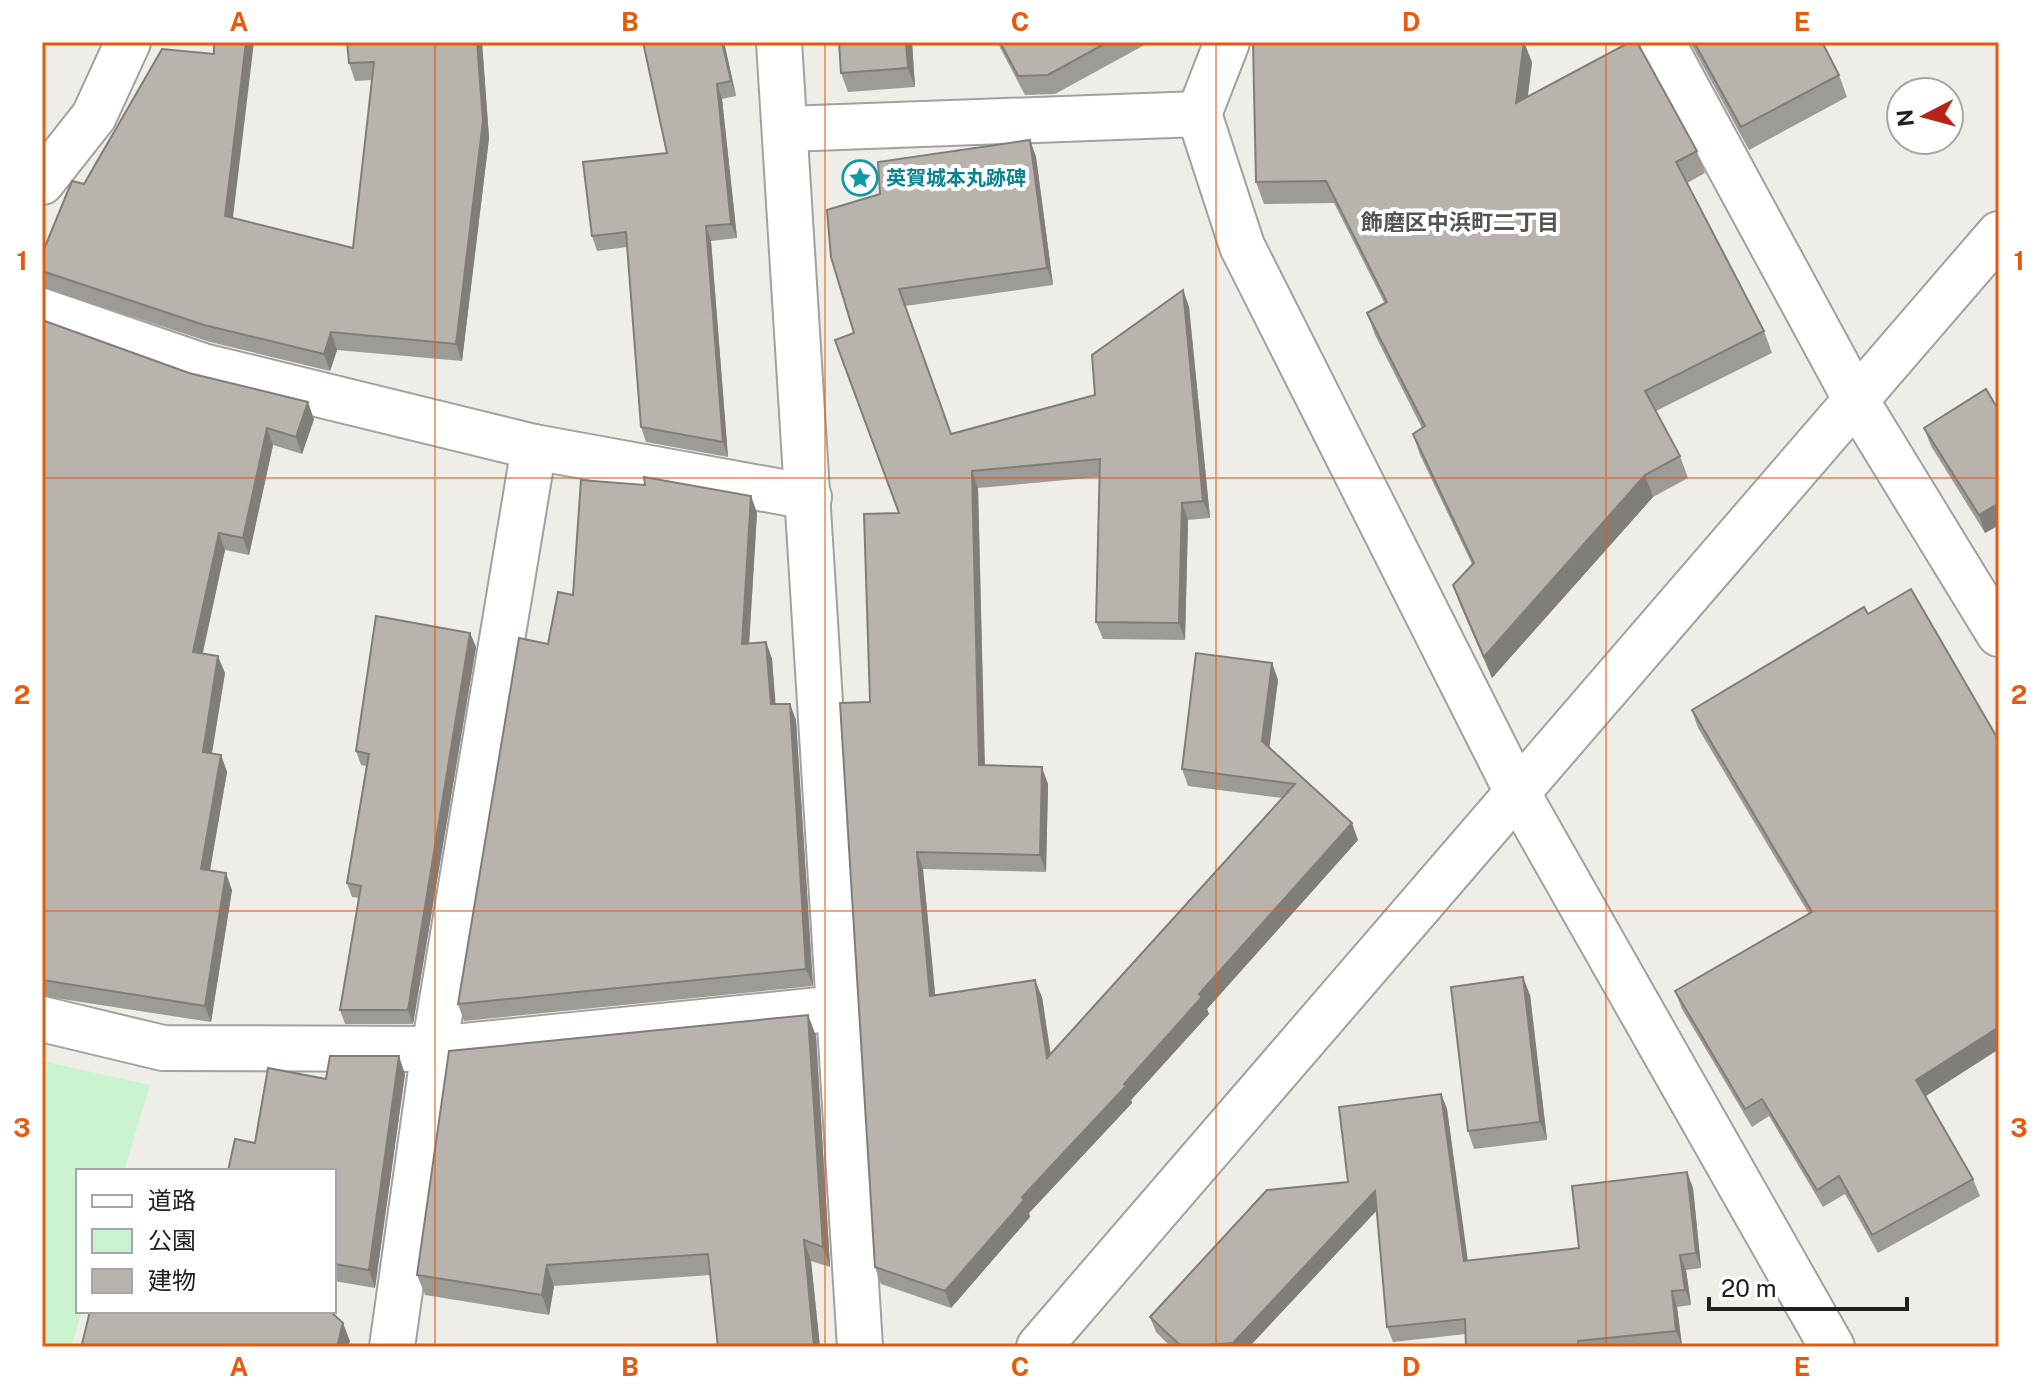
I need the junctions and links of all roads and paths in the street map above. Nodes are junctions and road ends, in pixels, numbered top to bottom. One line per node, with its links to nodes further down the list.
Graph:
1 (128, 42): 7 (street)
2 (779, 42): 6 (street)
3 (1227, 42): 5 (street)
4 (1662, 42): 10 (street)
5 (1199, 114): 6 (street); 14 (street)
6 (786, 129): 12 (street)
7 (42, 182)
8 (1999, 234): 10 (street)
9 (42, 311): 11 (street)
10 (1857, 402): 13 (street); 14 (street)
11 (534, 447): 12 (street); 17 (street)
12 (809, 497): 15 (street)
13 (1999, 634)
14 (1517, 792): 20 (street); 21 (street)
15 (839, 1008): 17 (street); 19 (street)
16 (42, 1019): 17 (street)
17 (434, 1049): 18 (street)
18 (392, 1347)
19 (860, 1347)
20 (1039, 1347)
21 (1832, 1347)

